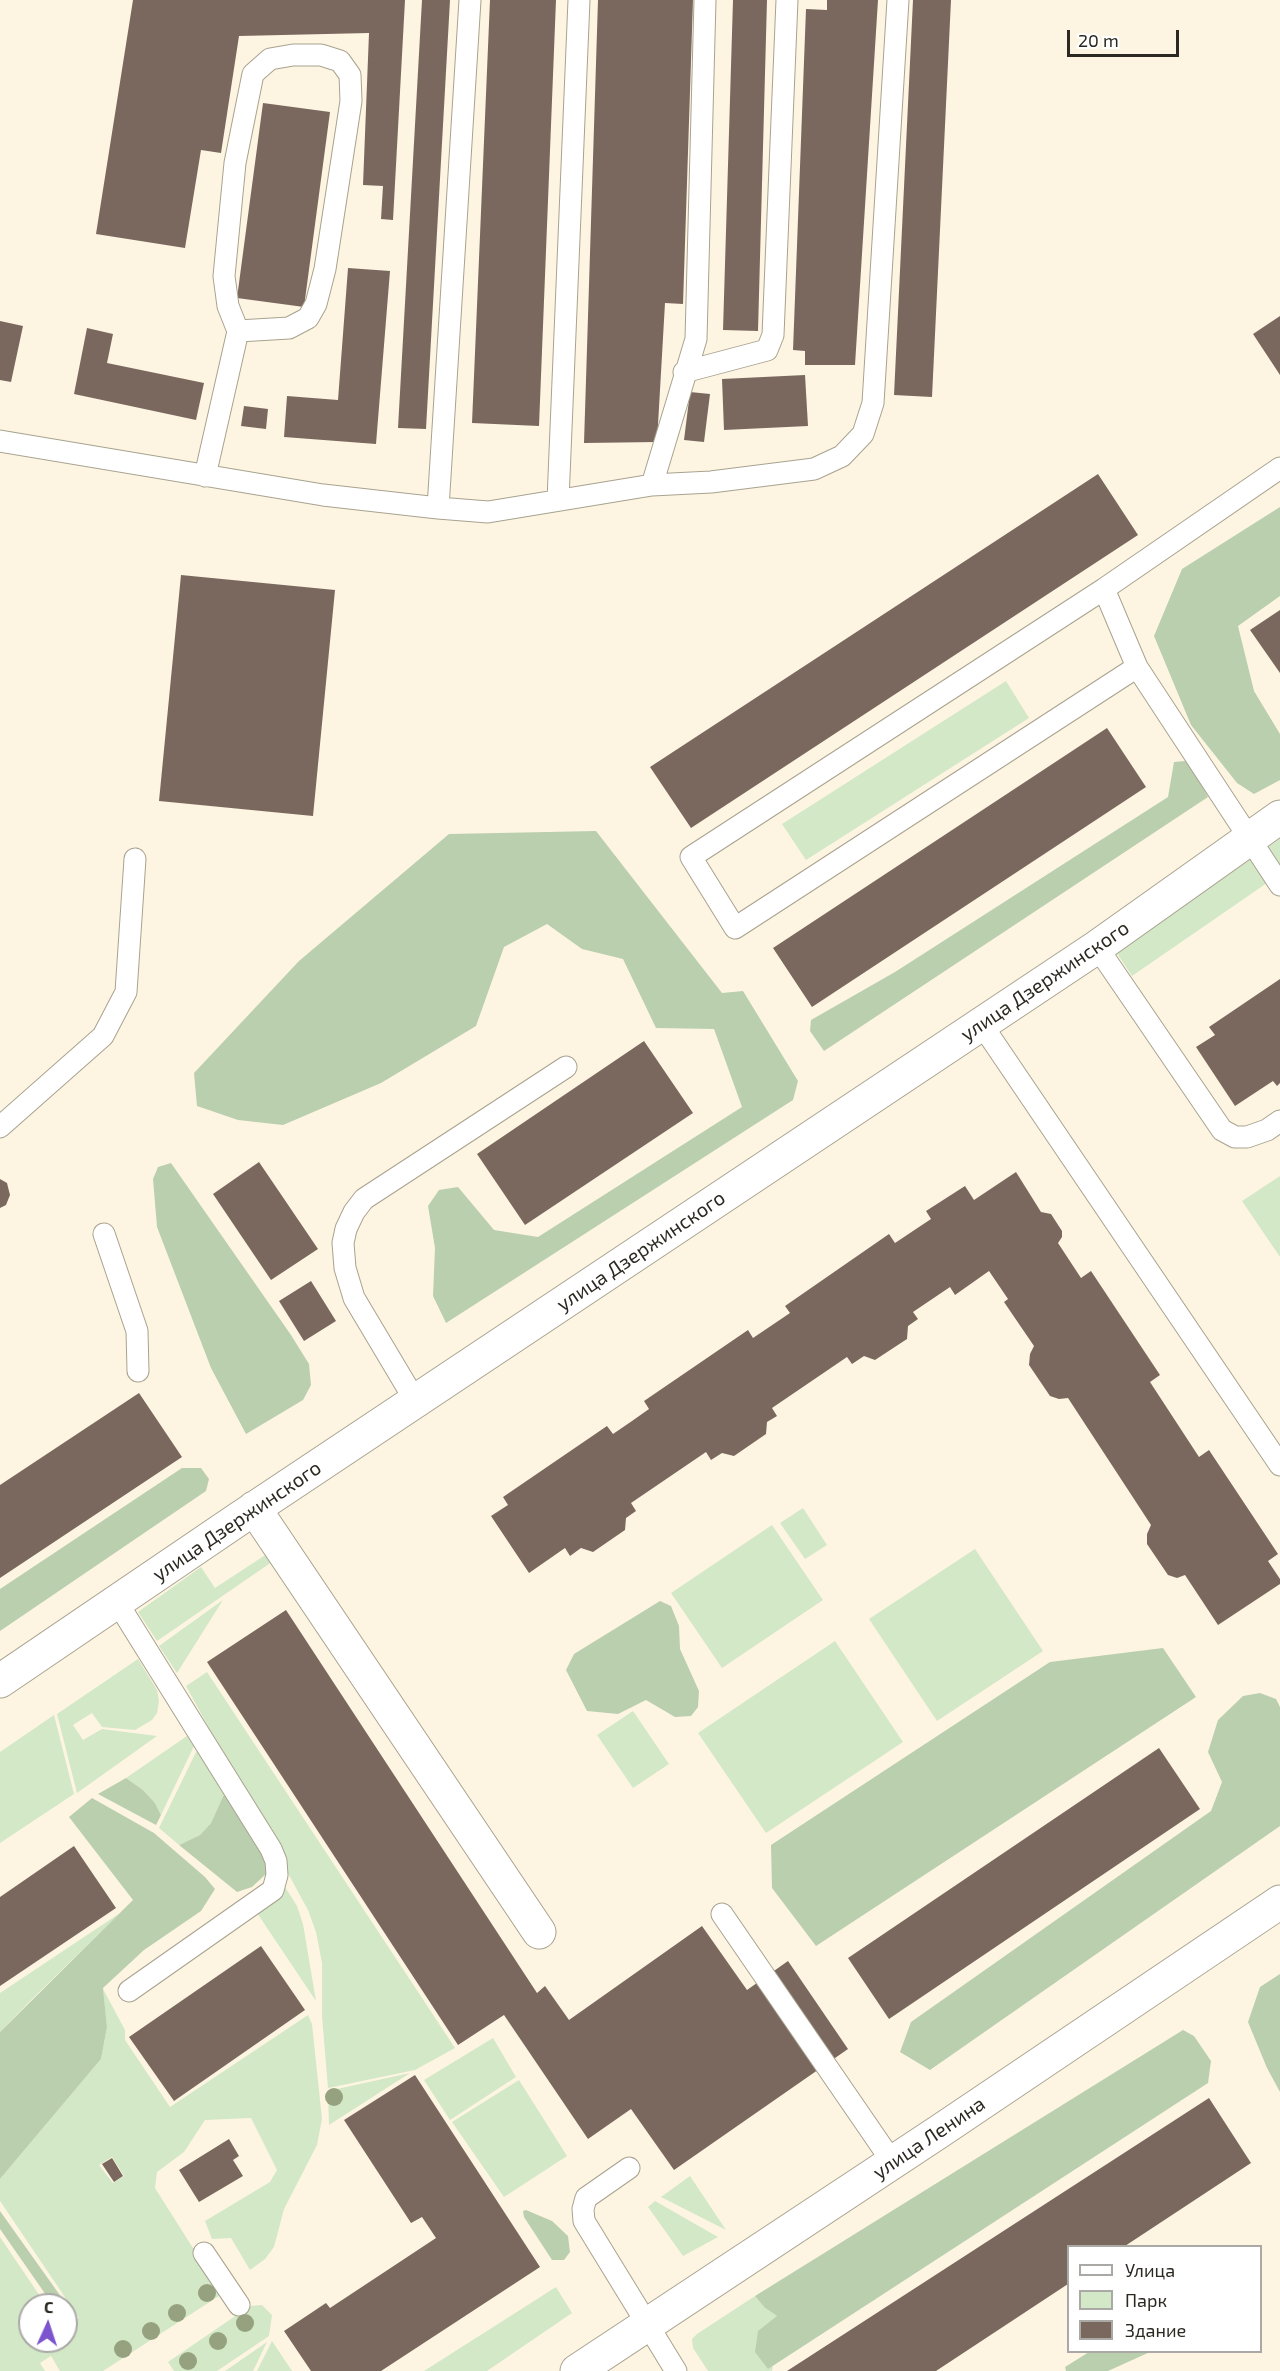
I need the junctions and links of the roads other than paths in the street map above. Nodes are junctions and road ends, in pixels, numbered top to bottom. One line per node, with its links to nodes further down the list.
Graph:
1 (470, 0): 13 (lane)
2 (579, 0): 12 (lane)
3 (705, 0): 7 (lane)
4 (787, 0): 7 (lane)
5 (898, 0): 11 (lane)
6 (238, 331): 6 (lane); 10 (lane)
7 (684, 372): 11 (lane)
8 (0, 441): 10 (lane)
9 (1280, 468): 14 (lane)
10 (205, 476): 13 (lane)
11 (652, 485): 12 (lane)
12 (558, 500): 13 (lane)
13 (438, 508)
14 (1104, 589): 15 (lane); 15 (lane)
15 (1137, 667): 17 (lane)
16 (1280, 817): 17 (street, улица Дзержинского)
17 (1249, 838): 19 (lane); 20 (street, улица Дзержинского)
18 (135, 859): 24 (lane)
19 (1280, 885)
20 (1097, 947): 21 (street, улица Дзержинского); 23 (lane)
21 (982, 1025): 27 (street, улица Дзержинского); 28 (lane)
22 (566, 1067): 27 (lane)
23 (1280, 1121)
24 (0, 1127)
25 (104, 1234): 26 (lane)
26 (138, 1371)
27 (416, 1402): 29 (street, улица Дзержинского)
28 (1280, 1465)
29 (254, 1508): 30 (street, улица Дзержинского); 34 (street)
30 (117, 1602): 31 (street, улица Дзержинского); 35 (lane)
31 (0, 1681)
32 (1280, 1902): 36 (street, улица Ленина)
33 (722, 1914): 36 (lane)
34 (540, 1932)
35 (129, 1991)
36 (893, 2163): 40 (street, улица Ленина)
37 (629, 2168): 40 (lane)
38 (204, 2253): 39 (lane)
39 (239, 2306)
40 (647, 2324): 41 (street, улица Ленина); 42 (lane)
41 (577, 2371)
42 (676, 2371)

